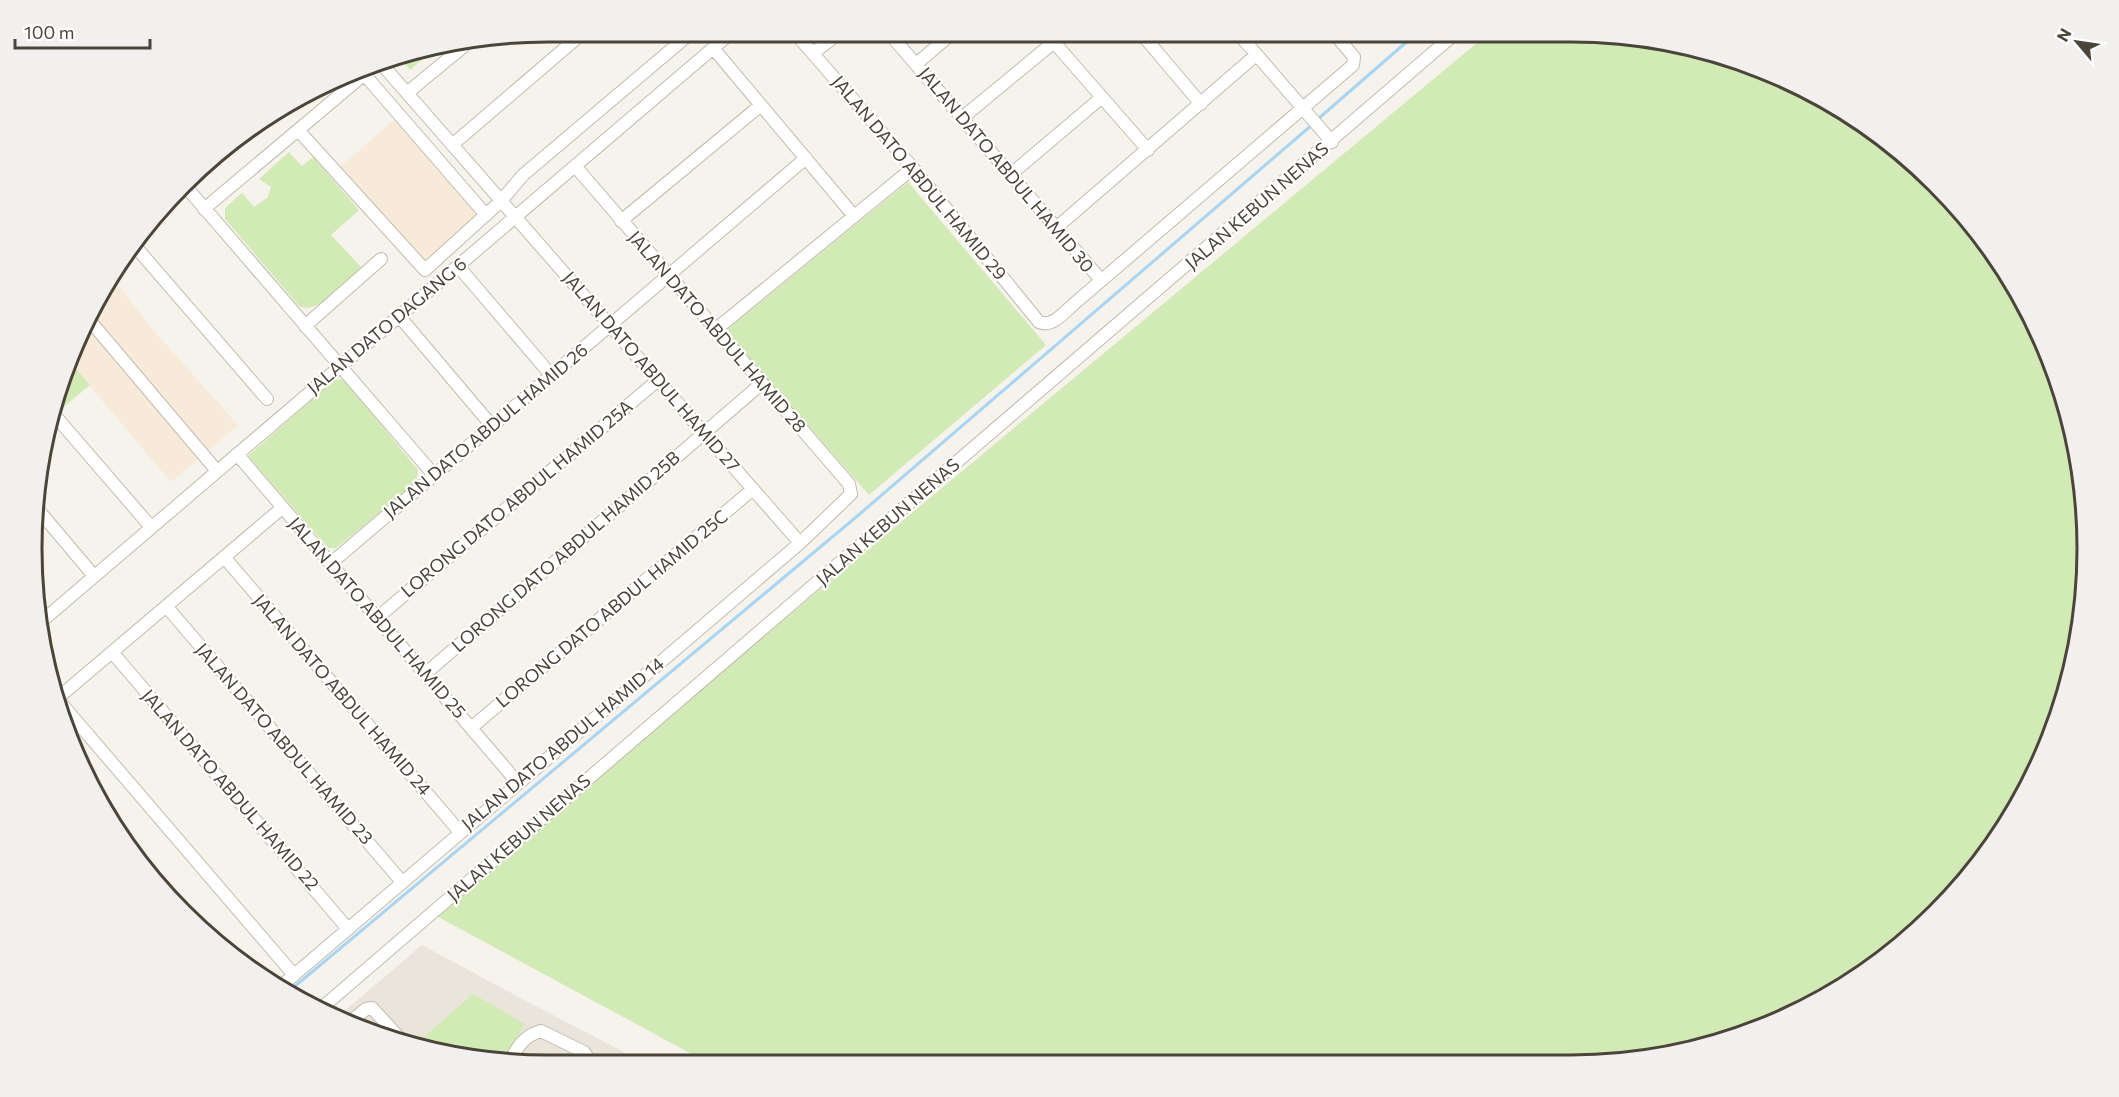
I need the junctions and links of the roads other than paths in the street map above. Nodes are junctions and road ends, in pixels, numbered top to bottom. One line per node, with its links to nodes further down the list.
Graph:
1 (572, 42): 30 (street)
2 (680, 42): 37 (street)
3 (720, 42): 14 (street, JALAN DATO DAGANG 6)
4 (803, 42): 16 (street, JALAN DATO ABDUL HAMID 29)
5 (828, 42): 16 (street)
6 (897, 42): 18 (street, JALAN DATO ABDUL HAMID 30)
7 (942, 42): 18 (street)
8 (1044, 42): 27 (street)
9 (1053, 42): 23 (street)
10 (1148, 42): 24 (street)
11 (1245, 42): 17 (street)
12 (1340, 42): 26 (street)
13 (1446, 42): 29 (street, JALAN KEBUN NENAS)
14 (713, 48): 25 (street); 33 (street, JALAN DATO DAGANG 6)
15 (457, 51): 22 (street)
16 (813, 53): 34 (street, JALAN DATO ABDUL HAMID 29)
17 (1256, 55): 24 (street); 26 (street)
18 (916, 64): 27 (street, JALAN DATO ABDUL HAMID 30)
19 (386, 69): 22 (street, JALAN DATO ABDUL HAMID 27)
20 (366, 77): 39 (street)
21 (356, 81): 28 (street)
22 (407, 93): 30 (street, JALAN DATO ABDUL HAMID 27)
23 (1101, 98): 31 (street); 35 (street)
24 (1201, 104): 31 (street)
25 (761, 105): 32 (street); 42 (street)
26 (1303, 108): 29 (street); 48 (street)
27 (962, 118): 35 (street, JALAN DATO ABDUL HAMID 30)
28 (298, 129): 38 (street); 39 (street)
29 (1332, 142): 88 (street, JALAN KEBUN NENAS)
30 (452, 145): 37 (street, JALAN DATO ABDUL HAMID 27)
31 (1148, 150): 43 (street)
32 (806, 158): 40 (street); 47 (street, JALAN DATO ABDUL HAMID 26)
33 (574, 166): 41 (street, JALAN DATO DAGANG 6); 42 (street, JALAN DATO ABDUL HAMID 28)
34 (913, 168): 40 (street); 48 (street, JALAN DATO ABDUL HAMID 29)
35 (1011, 175): 43 (street, JALAN DATO ABDUL HAMID 30)
36 (189, 191): 38 (street)
37 (501, 201): 39 (street); 41 (street, JALAN DATO ABDUL HAMID 27)
38 (204, 209): 51 (street)
39 (486, 215)
40 (854, 216): 53 (street)
41 (515, 217): 46 (street, JALAN DATO DAGANG 6); 52 (street, JALAN DATO ABDUL HAMID 27)
42 (621, 221): 47 (street, JALAN DATO ABDUL HAMID 28)
43 (1056, 228): 48 (street, JALAN DATO ABDUL HAMID 30)
44 (139, 251): 58 (street)
45 (381, 259): 51 (street)
46 (458, 266): 49 (street, JALAN DATO DAGANG 6); 55 (street)
47 (669, 276): 52 (street, JALAN DATO ABDUL HAMID 26); 53 (street, JALAN DATO ABDUL HAMID 28)
48 (1101, 280)
49 (399, 316): 54 (street, JALAN DATO DAGANG 6); 60 (street)
50 (94, 325): 63 (street)
51 (304, 326): 54 (street)
52 (611, 326): 55 (street, JALAN DATO ABDUL HAMID 26); 56 (street, JALAN DATO ABDUL HAMID 27)
53 (715, 330): 57 (street, JALAN DATO ABDUL HAMID 28)
54 (339, 367): 62 (street, JALAN DATO DAGANG 6); 64 (street)
55 (551, 375): 60 (street, JALAN DATO ABDUL HAMID 26)
56 (658, 380): 61 (street, JALAN DATO ABDUL HAMID 27); 76 (street, LORONG DATO ABDUL HAMID 25A)
57 (761, 384): 61 (street, LORONG DATO ABDUL HAMID 25B); 66 (street, JALAN DATO ABDUL HAMID 28)
58 (267, 399)
59 (58, 420): 69 (street)
60 (492, 426): 64 (street, JALAN DATO ABDUL HAMID 26)
61 (704, 433): 65 (street, JALAN DATO ABDUL HAMID 27); 78 (street, LORONG DATO ABDUL HAMID 25B)
62 (237, 454): 63 (street, JALAN DATO DAGANG 6); 67 (street, JALAN DATO ABDUL HAMID 25)
63 (217, 471): 69 (street, JALAN DATO DAGANG 6)
64 (434, 475): 72 (street, JALAN DATO ABDUL HAMID 26)
65 (753, 489): 70 (street, JALAN DATO ABDUL HAMID 27); 81 (street, LORONG DATO ABDUL HAMID 25C)
66 (846, 501): 70 (street, JALAN DATO ABDUL HAMID 14)
67 (282, 508): 71 (street); 72 (street, JALAN DATO ABDUL HAMID 25)
68 (43, 516): 73 (street)
69 (151, 527): 73 (street, JALAN DATO DAGANG 6)
70 (800, 543): 82 (street, JALAN DATO ABDUL HAMID 14)
71 (224, 557): 74 (street); 83 (street, JALAN DATO ABDUL HAMID 24)
72 (330, 564): 76 (street, JALAN DATO ABDUL HAMID 25)
73 (94, 576): 75 (street, JALAN DATO DAGANG 6)
74 (166, 606): 77 (street); 84 (street, JALAN DATO ABDUL HAMID 23)
75 (46, 617)
76 (377, 618): 78 (street, JALAN DATO ABDUL HAMID 25)
77 (112, 652): 79 (street); 85 (street, JALAN DATO ABDUL HAMID 22)
78 (424, 674): 81 (street, JALAN DATO ABDUL HAMID 25)
79 (63, 693)
80 (70, 714): 86 (street)
81 (471, 728): 82 (street, JALAN DATO ABDUL HAMID 25)
82 (518, 783): 83 (street, JALAN DATO ABDUL HAMID 14)
83 (460, 832): 84 (street, JALAN DATO ABDUL HAMID 14)
84 (402, 882): 85 (street, JALAN DATO ABDUL HAMID 14)
85 (348, 929): 86 (street, JALAN DATO ABDUL HAMID 14)
86 (294, 975): 87 (street, JALAN DATO ABDUL HAMID 14)
87 (286, 982)
88 (326, 1004)
89 (357, 1017): 90 (street)
90 (392, 1030)
91 (514, 1054): 92 (street)
92 (586, 1055)

